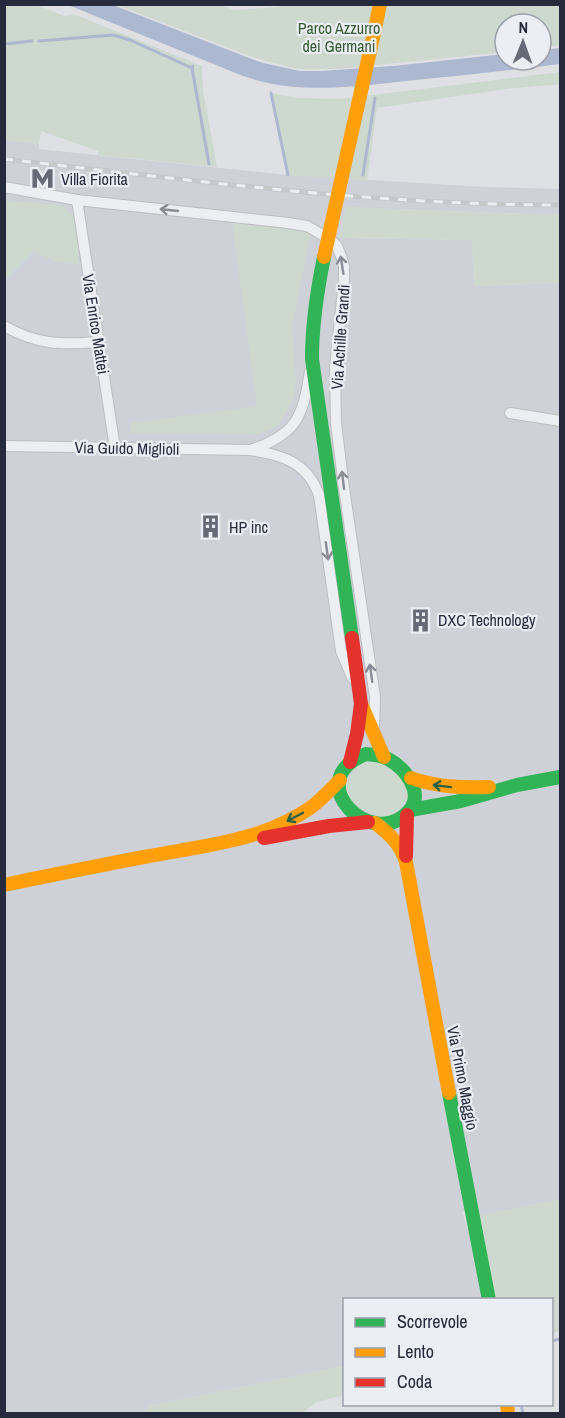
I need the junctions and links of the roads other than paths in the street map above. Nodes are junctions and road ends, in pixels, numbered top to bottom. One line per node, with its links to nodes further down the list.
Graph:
1 (380, 4): 6 (main road, bridge)
2 (4, 187): 3 (street, Via Achille Grandi)
3 (77, 200): 5 (street, Via Enrico Mattei); 14 (street, Via Achille Grandi, one-way to 3)
4 (4, 326): 5 (street)
5 (99, 342): 10 (street, Via Enrico Mattei)
6 (312, 359): 11 (street); 12 (main road)
7 (510, 413): 8 (street)
8 (561, 421)
9 (4, 446): 10 (street, Via Guido Miglioli)
10 (115, 448): 11 (street, Via Guido Miglioli)
11 (249, 450): 12 (street, one-way to 12)
12 (360, 687): 13 (main road)
13 (362, 704): 14 (main road); 16 (main road)
14 (374, 731): 15 (main road)
15 (384, 757): 16 (main road); 18 (main road)
16 (350, 762): 19 (main road)
17 (561, 777): 20 (main road)
18 (411, 778): 20 (main road, one-way to 18); 21 (main road)
19 (340, 780): 22 (main road); 23 (main road, one-way to 23)
20 (523, 784): 21 (main road)
21 (408, 813): 22 (main road); 24 (main road, Via Primo Maggio)
22 (374, 822): 23 (main road); 24 (main road, Via Primo Maggio)
23 (215, 844): 25 (main road)
24 (406, 862): 26 (main road, Via Primo Maggio)
25 (4, 885)
26 (489, 1298)

